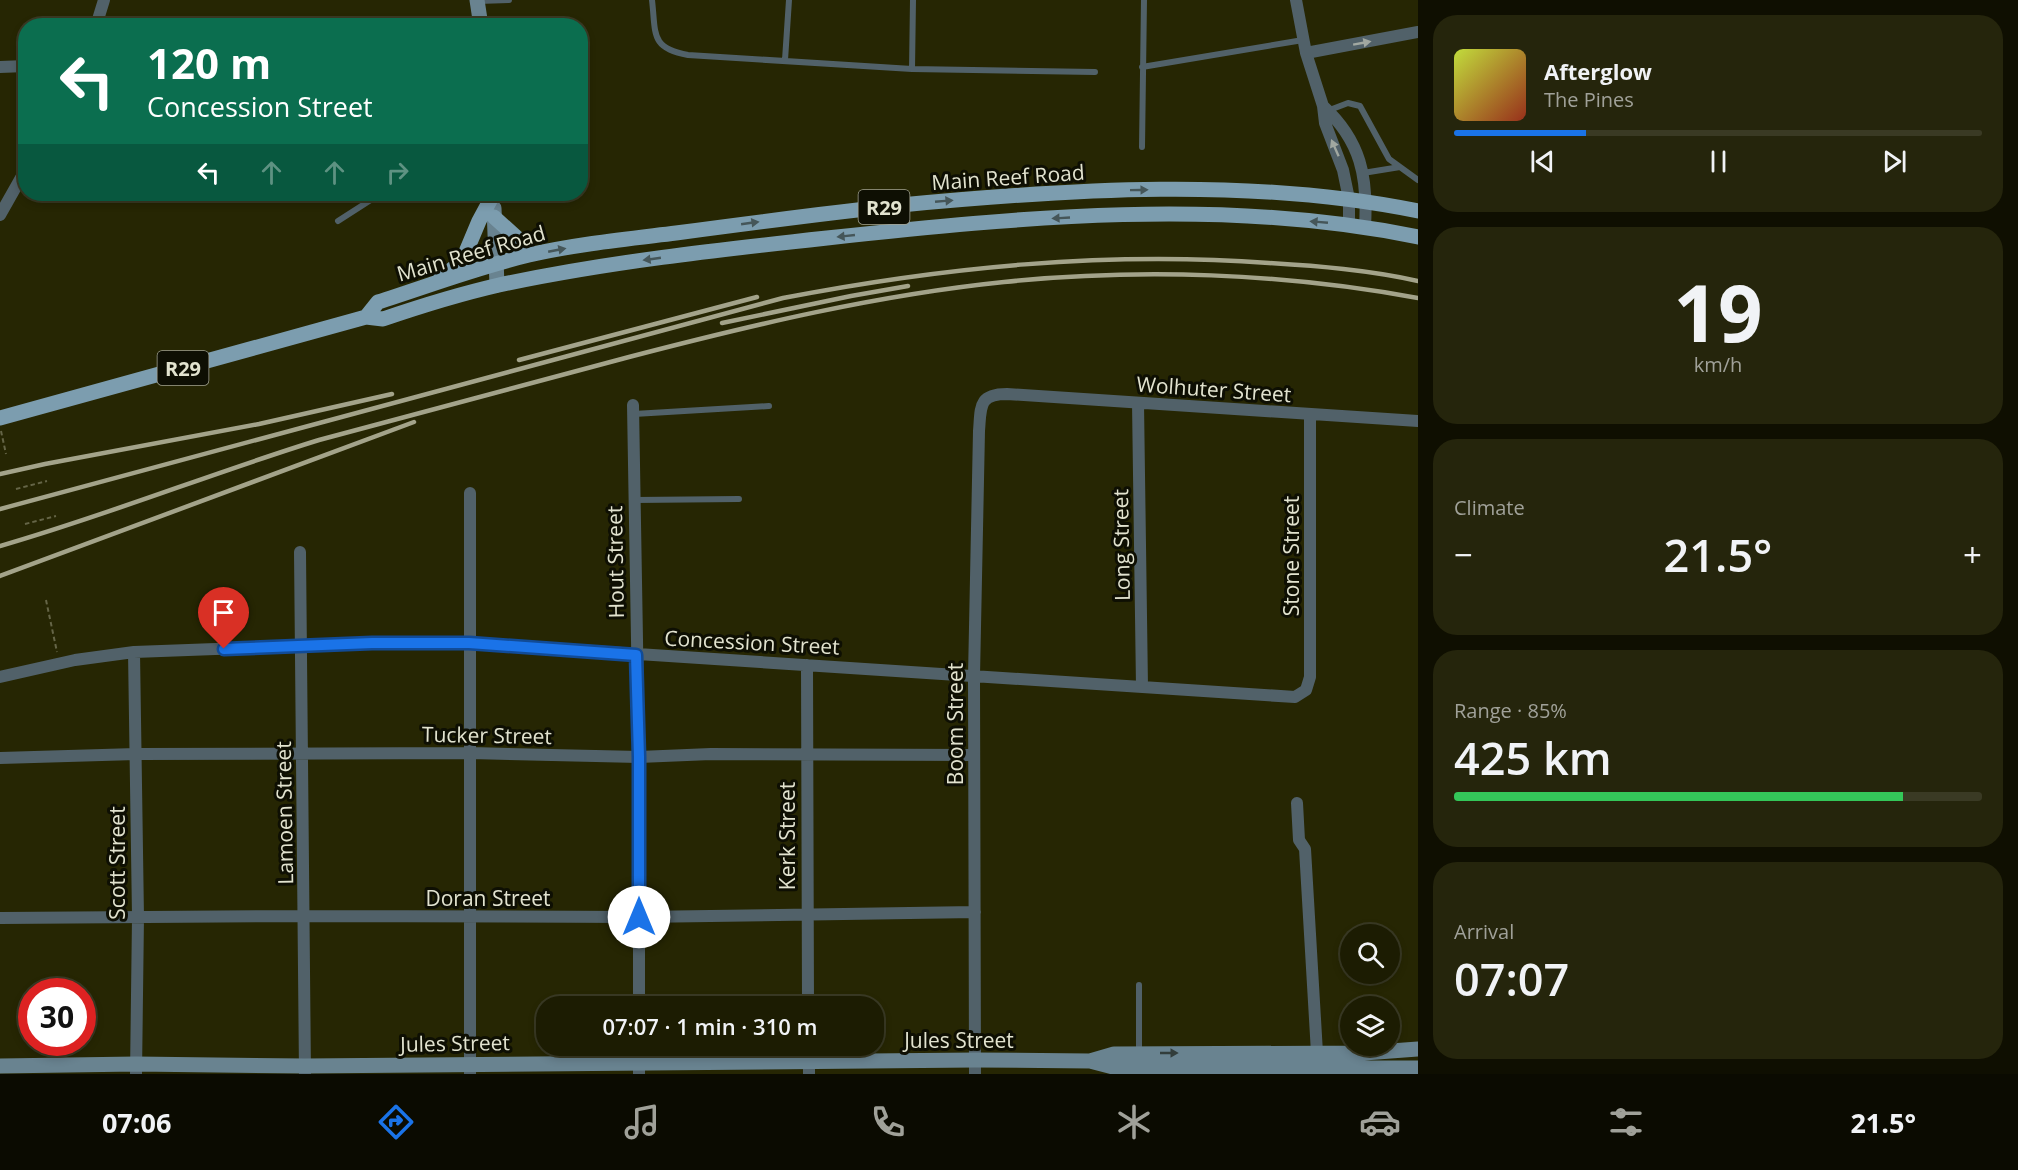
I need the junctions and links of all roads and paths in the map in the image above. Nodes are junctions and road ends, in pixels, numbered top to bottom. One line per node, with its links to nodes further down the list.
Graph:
1 (104, 0): 9 (street)
2 (509, 0): 8 (lane)
3 (652, 0): 13 (lane)
4 (789, 0): 13 (lane)
5 (913, 0): 17 (lane)
6 (1144, 0): 16 (lane)
7 (1296, 0): 12 (street)
8 (477, 1): 10 (main road)
9 (98, 18)
10 (480, 18)
11 (1418, 32): 12 (street, one-way to 11)
12 (1305, 47): 16 (lane); 19 (street)
13 (785, 60): 17 (lane)
14 (18, 66): 15 (street)
15 (0, 67)
16 (1142, 67): 20 (lane)
17 (912, 69): 18 (lane)
18 (1095, 72)
19 (1325, 110): 21 (lane); 22 (street); 25 (street, one-way to 19)
20 (1142, 147)
21 (1400, 167): 22 (lane); 23 (lane)
22 (1363, 173): 29 (street)
23 (1418, 180)
24 (18, 183): 31 (street)
25 (1349, 199): 29 (main road, Main Reef Road / R29); 34 (street); 36 (main road, Main Reef Road / R29, one-way to 25)
26 (369, 201): 33 (lane)
27 (490, 201): 38 (main road)
28 (493, 201): 32 (main road)
29 (1366, 201): 30 (main road, Main Reef Road / R29); 34 (street)
30 (1418, 211)
31 (0, 215)
32 (494, 217): 36 (main road); 37 (main road)
33 (338, 221)
34 (1357, 226): 35 (main road, Main Reef Road / R29); 39 (main road, Main Reef Road / R29, one-way to 39)
35 (1418, 237)
36 (532, 254): 37 (main road, Main Reef Road / R29)
37 (496, 263): 38 (main road, Main Reef Road / R29); 39 (main road)
38 (434, 285): 40 (main road, Main Reef Road / R29)
39 (497, 285): 40 (main road, Main Reef Road / R29)
40 (366, 316): 46 (main road, Main Reef Road / R29)
41 (1007, 394): 42 (street, Wolhuter Street); 65 (street, Boom Street)
42 (1138, 403): 45 (street, Wolhuter Street); 67 (street, Long Street)
43 (769, 406): 44 (lane)
44 (633, 410): 54 (street, Hout Street)
45 (1310, 415): 47 (street, Wolhuter Street); 68 (street, Stone Street)
46 (0, 418)
47 (1418, 421)
48 (0, 428): 49 (path)
49 (6, 454)
50 (46, 481): 51 (path)
51 (16, 489)
52 (470, 493): 59 (street)
53 (739, 499): 54 (lane)
54 (634, 500): 62 (street, Hout Street)
55 (56, 516): 56 (path)
56 (25, 524)
57 (300, 552): 60 (street, Lamoen Street)
58 (46, 600): 63 (path)
59 (469, 643): 60 (street, Concession Street); 62 (street, Concession Street); 69 (street)
60 (301, 645): 61 (street, Concession Street); 73 (street, Lamoen Street)
61 (135, 652): 63 (street, Concession Street); 70 (street, Scott Street)
62 (636, 655): 64 (street, Concession Street); 74 (street, Hout Street)
63 (59, 663): 66 (street, Concession Street)
64 (807, 665): 65 (street, Concession Street); 71 (street, Kerk Street)
65 (974, 676): 67 (street, Concession Street); 72 (street, Boom Street)
66 (0, 677)
67 (1142, 687): 68 (street, Concession Street)
68 (1302, 694)
69 (471, 753): 73 (street, Tucker Street); 74 (street, Tucker Street); 81 (street)
70 (136, 754): 73 (street, Tucker Street); 75 (street, Tucker Street); 80 (street, Scott Street)
71 (807, 754): 72 (street, Tucker Street); 74 (street, Tucker Street); 78 (street, Kerk Street)
72 (974, 754): 77 (street, Boom Street)
73 (303, 755): 79 (street, Lamoen Street)
74 (639, 757): 82 (street, Hout Street)
75 (0, 758)
76 (1297, 802): 88 (street)
77 (975, 912): 78 (street, Doran Street); 91 (street, Boom Street)
78 (807, 914): 82 (street, Doran Street); 86 (street, Kerk Street)
79 (305, 916): 80 (street, Doran Street); 81 (street, Doran Street); 97 (street, Lamoen Street)
80 (138, 917): 83 (street, Doran Street); 94 (street, Scott Street)
81 (471, 917): 82 (street, Doran Street); 95 (street)
82 (639, 917): 85 (street, Hout Street)
83 (0, 918)
84 (1139, 985): 89 (lane)
85 (639, 996)
86 (808, 996)
87 (1418, 1048): 88 (main road, Jules Street)
88 (1317, 1053): 89 (main road, Jules Street, one-way to 88)
89 (1140, 1065): 91 (main road, Jules Street); 93 (main road, Jules Street)
90 (0, 1066): 94 (main road, Jules Street)
91 (975, 1067): 92 (main road, Jules Street)
92 (809, 1068): 96 (main road, Jules Street)
93 (1418, 1068)
94 (136, 1069): 97 (main road, Jules Street)
95 (470, 1069): 96 (main road, Jules Street); 97 (main road, Jules Street)
96 (639, 1069)
97 (305, 1070)

